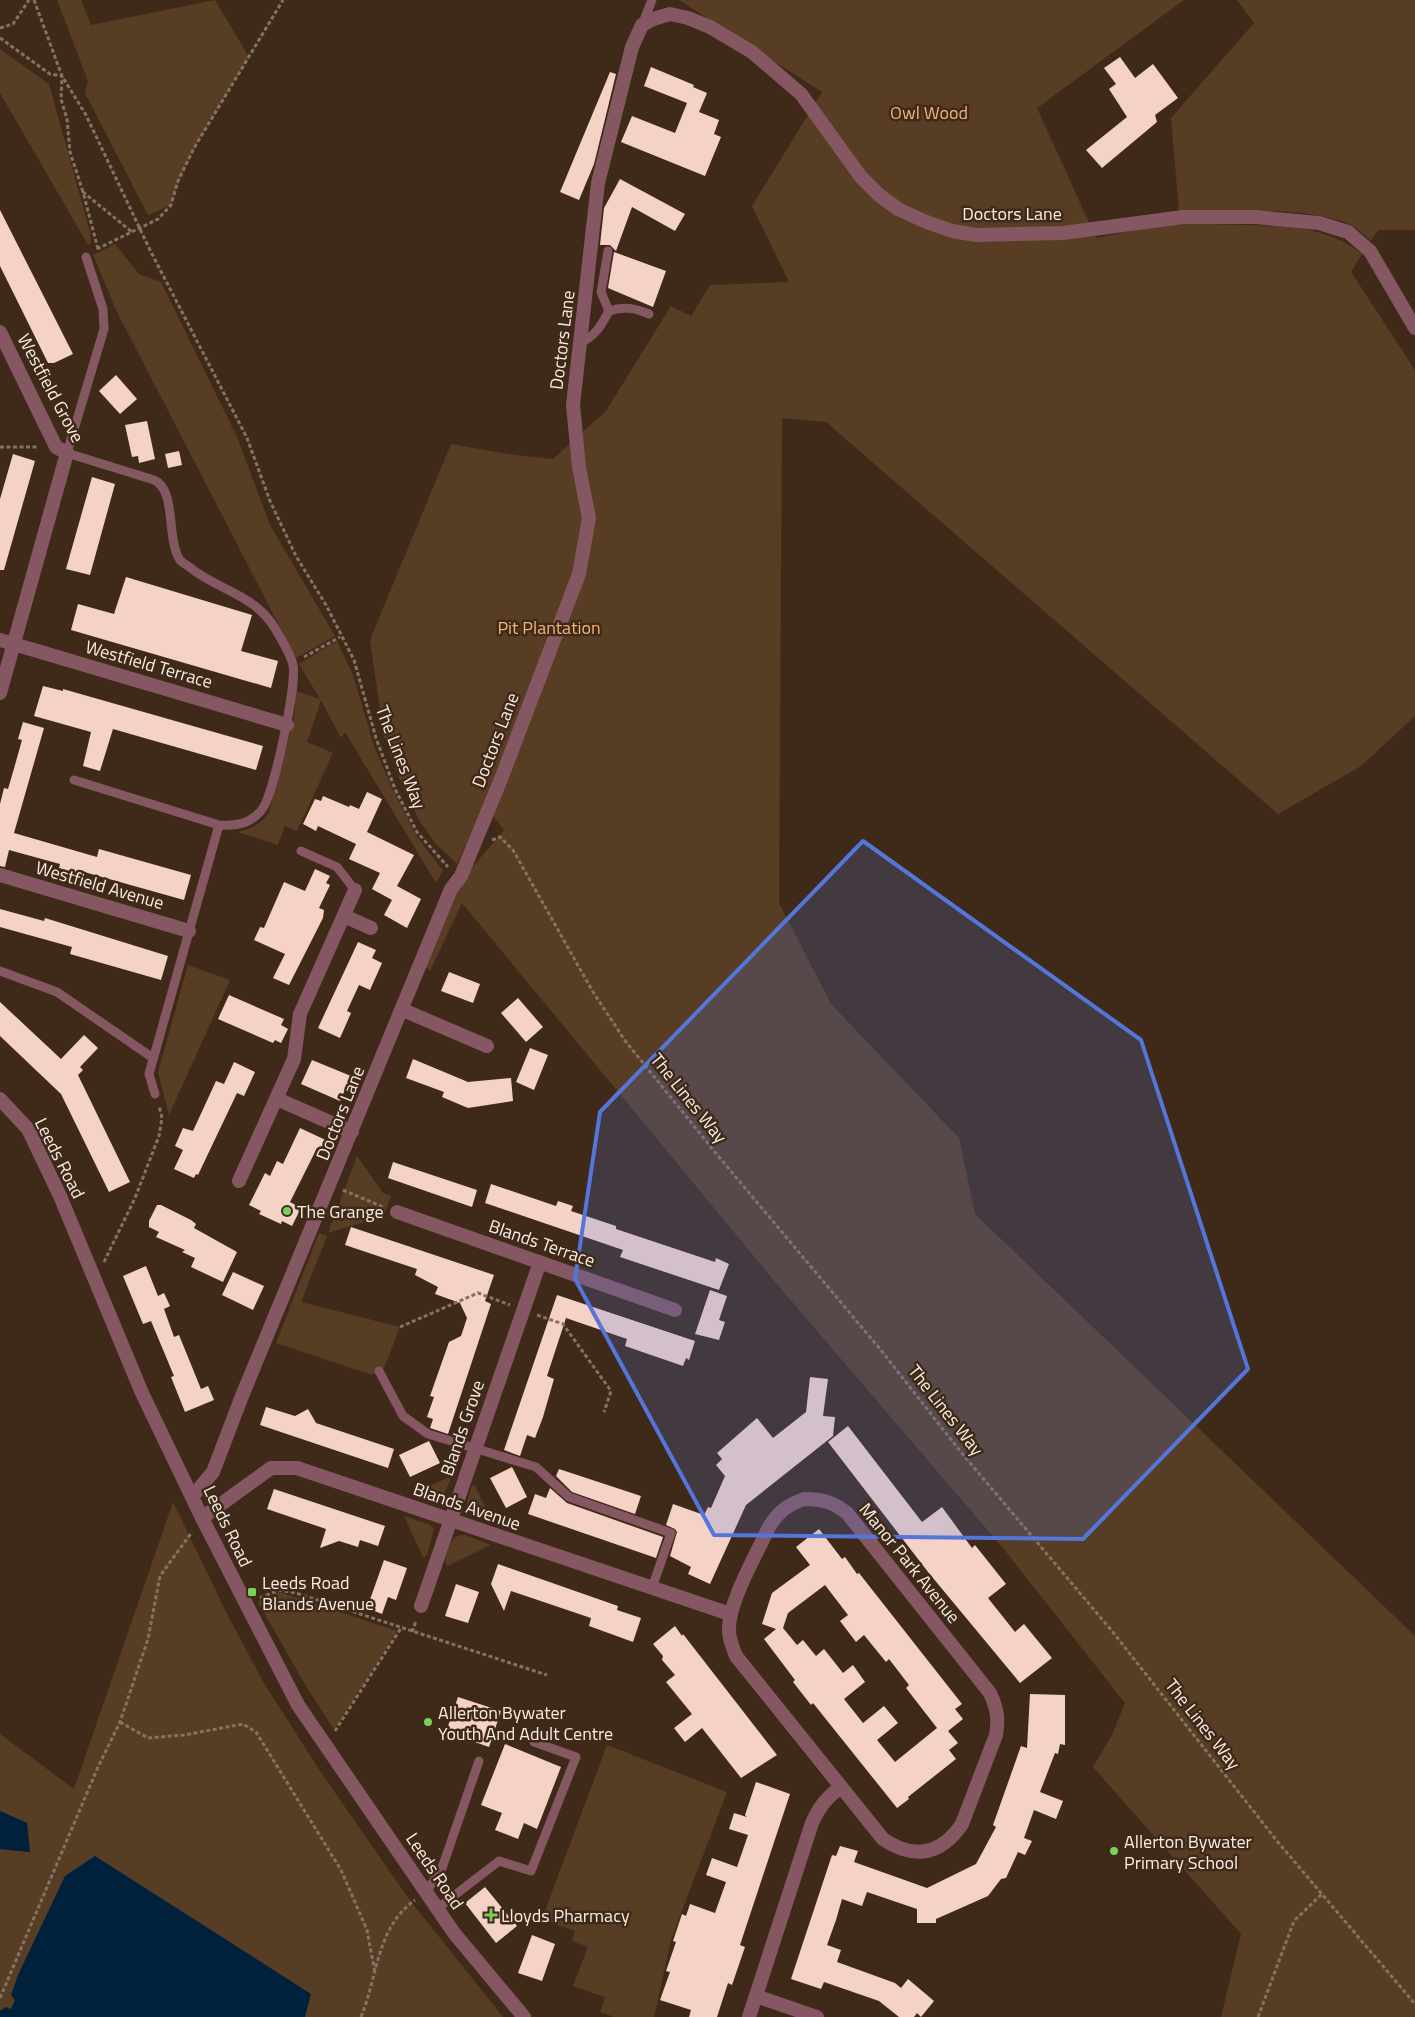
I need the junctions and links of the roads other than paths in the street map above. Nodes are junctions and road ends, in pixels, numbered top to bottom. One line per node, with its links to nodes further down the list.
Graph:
1 (652, 0): 2 (lane)
2 (642, 25): 7 (street, Doctors Lane); 9 (street, Doctors Lane)
3 (608, 251): 5 (lane)
4 (86, 257): 10 (lane)
5 (609, 311): 6 (lane); 9 (lane)
6 (649, 314)
7 (1415, 328)
8 (0, 332): 10 (street, Westfield Grove)
9 (581, 342): 24 (street, Doctors Lane)
10 (62, 450): 12 (street, Westfield Grove); 14 (lane)
11 (0, 640): 12 (street, Westfield Terrace)
12 (14, 644): 13 (street, Westfield Grove); 14 (street, Westfield Terrace)
13 (0, 693)
14 (287, 725): 16 (lane)
15 (74, 780): 16 (lane)
16 (219, 825): 22 (lane)
17 (301, 851): 19 (lane)
18 (0, 875): 22 (street, Westfield Avenue)
19 (355, 890): 20 (street)
20 (344, 916): 21 (street); 29 (street)
21 (372, 928)
22 (189, 931): 26 (lane)
23 (0, 971): 26 (lane)
24 (403, 1010): 25 (street); 30 (street, Doctors Lane)
25 (487, 1046)
26 (153, 1058): 27 (lane)
27 (156, 1094)
28 (0, 1099): 37 (street, Leeds Road)
29 (277, 1099): 30 (street); 31 (street)
30 (352, 1132): 37 (street, Doctors Lane)
31 (239, 1181)
32 (397, 1212): 33 (street, Blands Terrace)
33 (540, 1262): 34 (street, Blands Terrace); 36 (street, Blands Grove)
34 (675, 1310)
35 (379, 1371): 36 (lane)
36 (475, 1449): 39 (street, Blands Grove); 40 (lane)
37 (192, 1496): 38 (street, Leeds Road)
38 (202, 1518): 39 (street, Blands Avenue); 46 (street, Leeds Road)
39 (450, 1520): 40 (street, Blands Avenue); 41 (street, Blands Grove)
40 (652, 1588): 42 (street, Blands Avenue)
41 (421, 1606)
42 (730, 1614): 45 (street, Manor Park Avenue); 45 (street, Manor Park Avenue)
43 (534, 1742): 47 (lane)
44 (479, 1761): 46 (lane)
45 (841, 1787): 48 (street)
46 (427, 1891): 47 (street, Leeds Road)
47 (438, 1908): 49 (street, Leeds Road)
48 (756, 1996): 50 (street); 51 (street)
49 (524, 2017)
50 (749, 2017)
51 (817, 2017)

